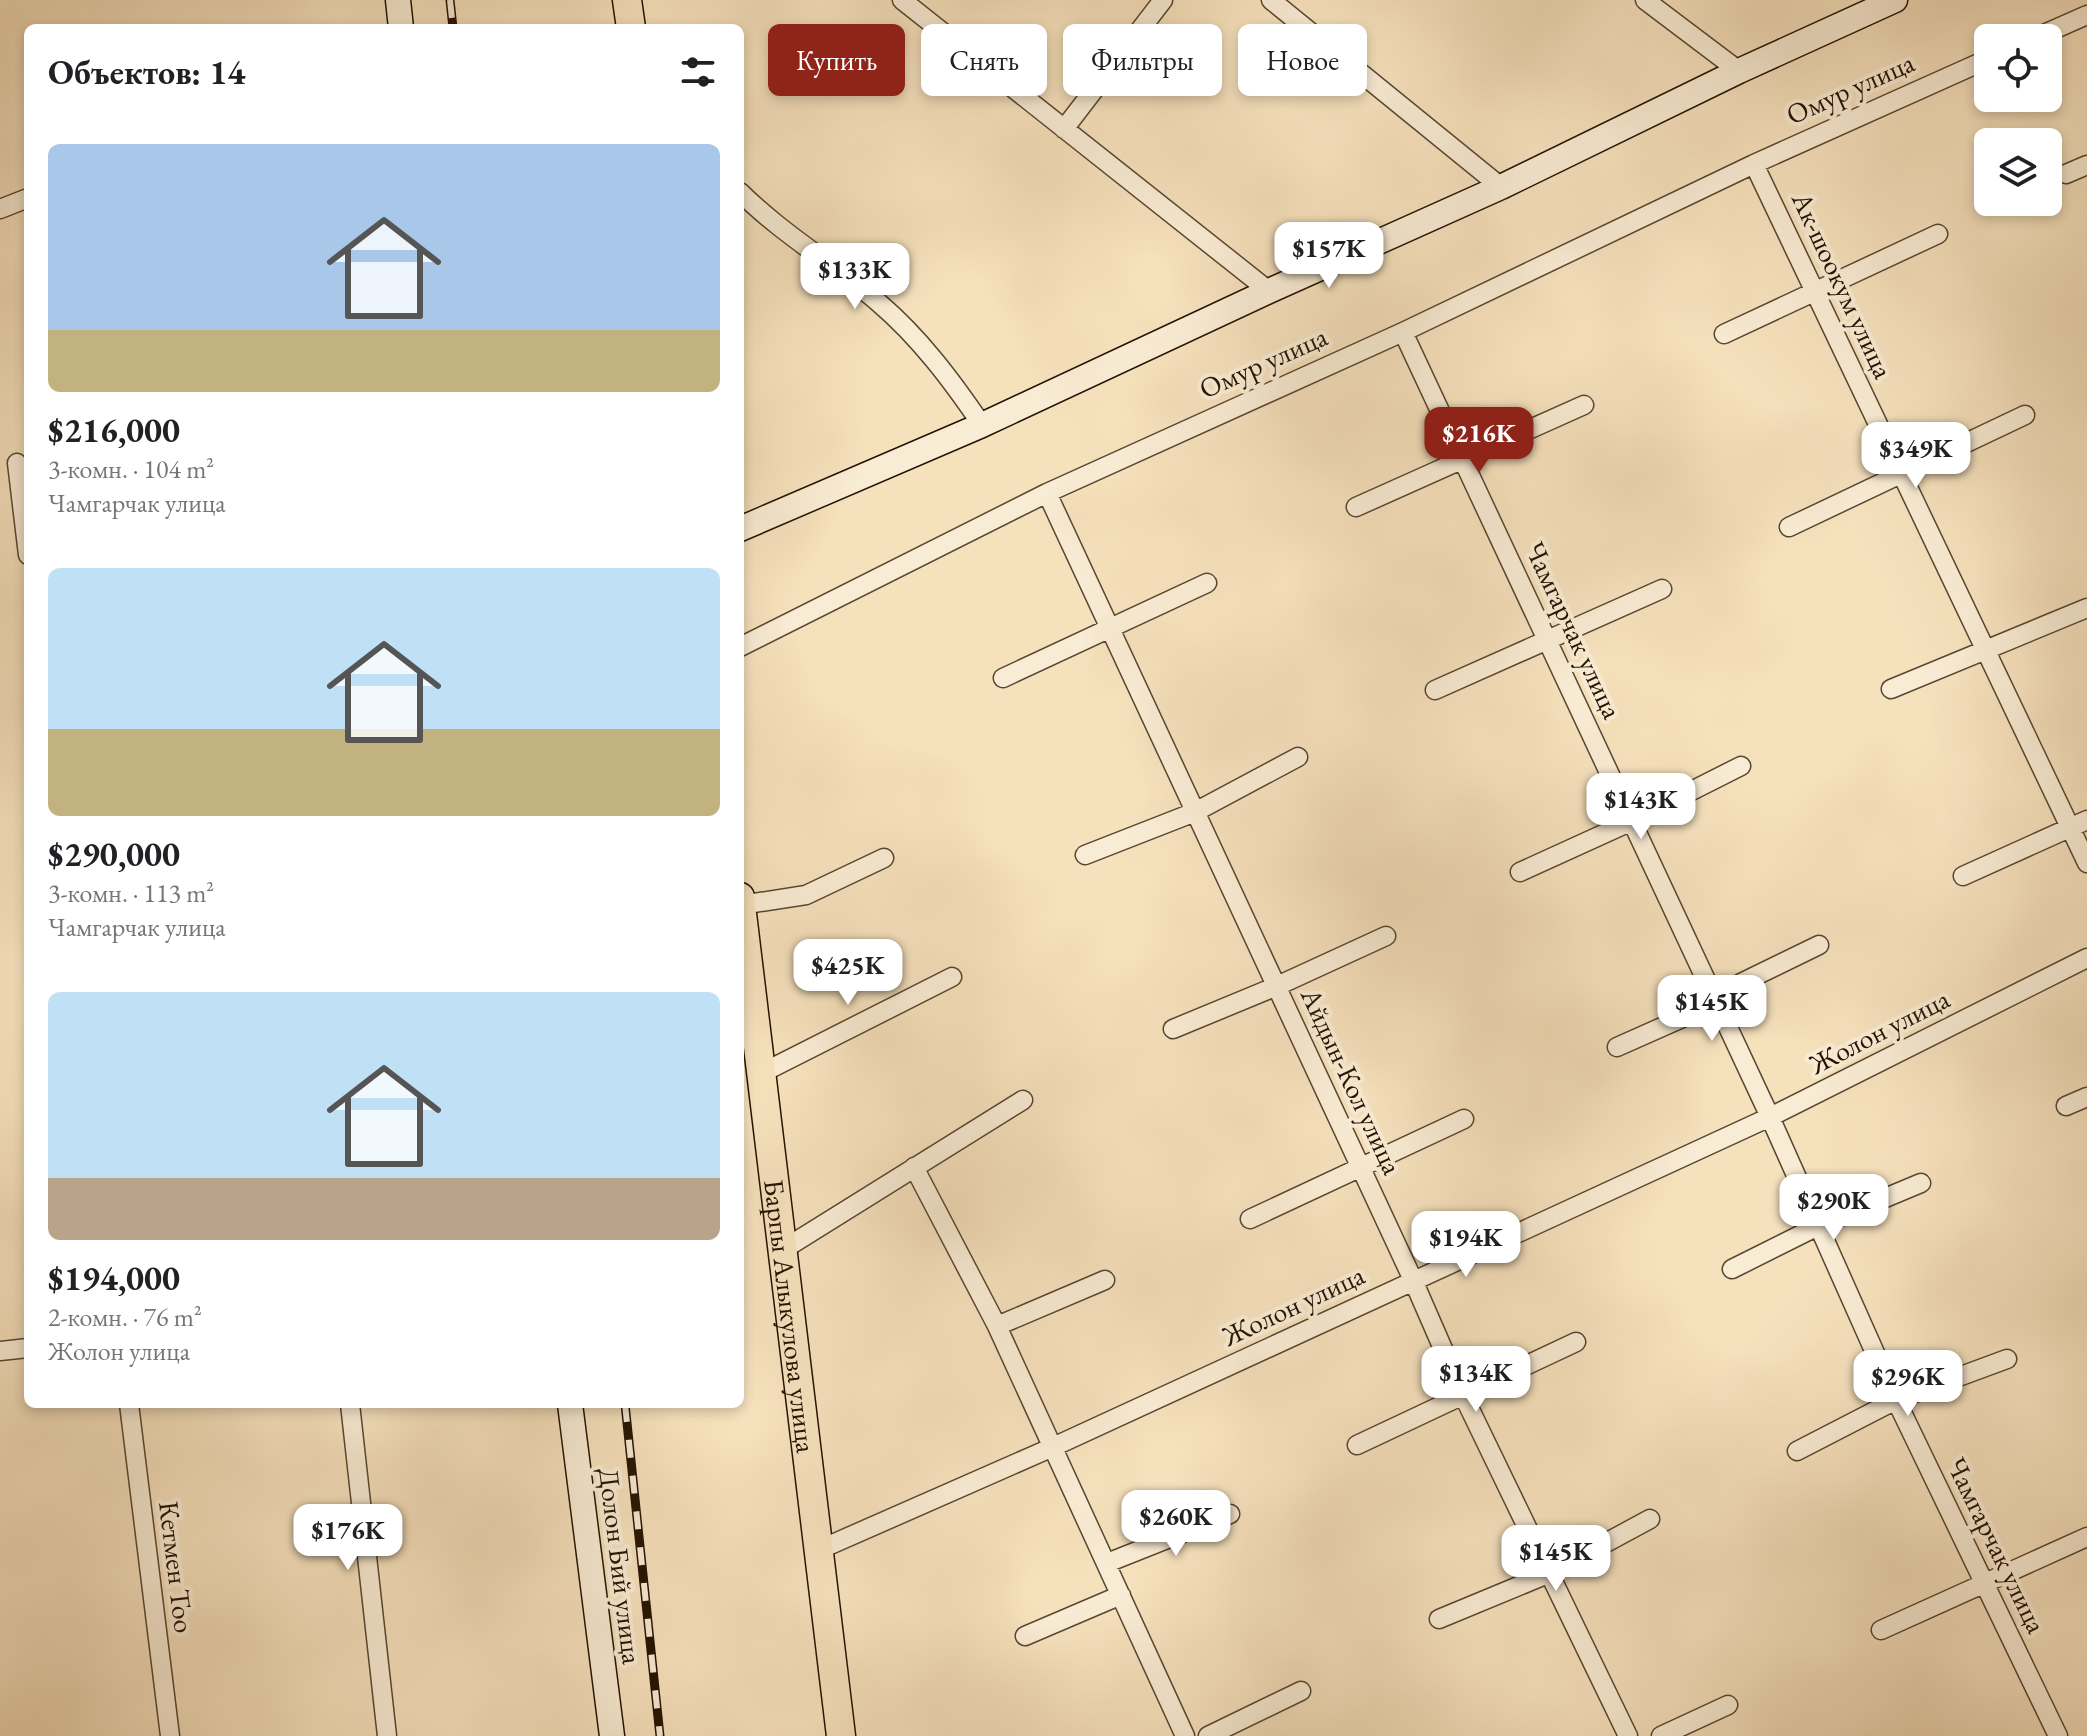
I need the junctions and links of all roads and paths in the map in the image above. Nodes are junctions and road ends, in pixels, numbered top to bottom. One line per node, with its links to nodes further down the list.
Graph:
1 (398, 0): 9 (street)
2 (627, 0): 10 (main road)
3 (902, 0): 14 (street)
4 (1163, 0): 14 (street)
5 (1271, 0): 18 (street)
6 (1645, 0): 13 (street)
7 (1895, 0): 13 (street)
8 (2087, 15): 11 (street)
9 (401, 24)
10 (630, 24)
11 (2062, 26)
12 (1974, 65): 15 (street, Омур улица)
13 (1739, 71): 18 (street)
14 (1064, 129): 23 (street)
15 (1754, 164): 24 (street, Ак-шоокум улица); 25 (street, Омур улица)
16 (2087, 165): 17 (street)
17 (2066, 174)
18 (1501, 187): 23 (street)
19 (744, 195): 29 (street)
20 (24, 200): 21 (street)
21 (0, 209)
22 (1938, 234): 24 (street)
23 (1269, 291): 29 (street)
24 (1815, 291): 26 (street); 32 (street, Ак-шоокум улица)
25 (1403, 332): 30 (street, Чамгарчак улица); 33 (street, Омур улица)
26 (1724, 334)
27 (1584, 405): 30 (street)
28 (2025, 415): 32 (street)
29 (982, 425): 36 (street)
30 (1463, 459): 34 (street); 42 (street, Чамгарчак улица)
31 (15, 464): 35 (street)
32 (1902, 474): 37 (street); 44 (street, Ак-шоокум улица)
33 (1047, 493): 41 (street, Айдын-Кол улица); 43 (street, Омур улица)
34 (1356, 507)
35 (24, 527)
36 (744, 527)
37 (1789, 527)
38 (1207, 583): 41 (street)
39 (1662, 589): 42 (street)
40 (2087, 608): 44 (street)
41 (1110, 628): 45 (street); 50 (street, Айдын-Кол улица)
42 (1547, 640): 47 (street); 51 (street, Чамгарчак улица)
43 (744, 645)
44 (1985, 648): 46 (street); 52 (street, Ак-шоокум улица)
45 (1003, 678)
46 (1891, 689)
47 (1435, 690)
48 (1298, 757): 50 (street)
49 (1741, 766): 51 (street)
50 (1195, 812): 53 (street); 64 (street, Айдын-Кол улица)
51 (1632, 821): 56 (street); 65 (street, Чамгарчак улица)
52 (2078, 823): 55 (street, Ак-шоокум улица); 57 (street)
53 (1085, 855)
54 (884, 858): 58 (street)
55 (2087, 863)
56 (1520, 872)
57 (1963, 876)
58 (744, 905)
59 (744, 929): 68 (main road, Барпы Алыкулова улица)
60 (1386, 936): 64 (street)
61 (1819, 945): 65 (street)
62 (2087, 958): 72 (street, Жолон улица)
63 (952, 977): 68 (street)
64 (1277, 986): 66 (street); 75 (street, Айдын-Кол улица)
65 (1716, 1003): 67 (street); 72 (street, Чамгарчак улица)
66 (1173, 1029)
67 (1617, 1047)
68 (762, 1073): 79 (main road, Барпы Алыкулова улица)
69 (2087, 1097): 71 (street)
70 (1023, 1100): 74 (street)
71 (2066, 1106)
72 (1770, 1117): 78 (street, Чамгарчак улица); 82 (street, Жолон улица)
73 (1464, 1119): 75 (street)
74 (914, 1167): 79 (street); 83 (street)
75 (1361, 1168): 77 (street); 82 (street, Айдын-Кол улица)
76 (1921, 1183): 78 (street)
77 (1250, 1219)
78 (1818, 1226): 80 (street); 89 (street, Чамгарчак улица)
79 (784, 1249): 99 (main road, Барпы Алыкулова улица)
80 (1732, 1269)
81 (1105, 1280): 83 (street)
82 (1413, 1280): 88 (street, Айдын-Кол улица); 94 (street, Жолон улица)
83 (997, 1326): 94 (street)
84 (1576, 1342): 88 (street)
85 (24, 1348): 86 (street)
86 (0, 1351)
87 (2007, 1359): 89 (street)
88 (1464, 1397): 93 (street); 101 (street, Айдын-Кол улица)
89 (1896, 1400): 95 (street); 102 (street, Чамгарчак улица)
90 (129, 1408): 109 (street, Кетмен Тоо)
91 (350, 1408): 110 (street)
92 (571, 1408): 111 (street, Долон Бий улица)
93 (1357, 1445)
94 (1053, 1447): 99 (street, Жолон улица); 100 (street)
95 (1797, 1451)
96 (1230, 1514): 100 (street)
97 (1650, 1519): 101 (street)
98 (2087, 1537): 102 (street)
99 (821, 1549): 112 (main road, Барпы Алыкулова улица)
100 (1107, 1563): 103 (street)
101 (1550, 1573): 104 (street); 115 (street, Айдын-Кол улица)
102 (1985, 1584): 105 (street); 117 (street, Чамгарчак улица)
103 (1121, 1595): 106 (street); 113 (street)
104 (1439, 1619)
105 (1881, 1630)
106 (1025, 1636)
107 (1301, 1691): 114 (street)
108 (1728, 1705): 116 (street)
109 (170, 1736)
110 (387, 1736)
111 (612, 1736)
112 (841, 1736)
113 (1185, 1736)
114 (1208, 1736)
115 (1628, 1736)
116 (1661, 1736)
117 (2058, 1736)

